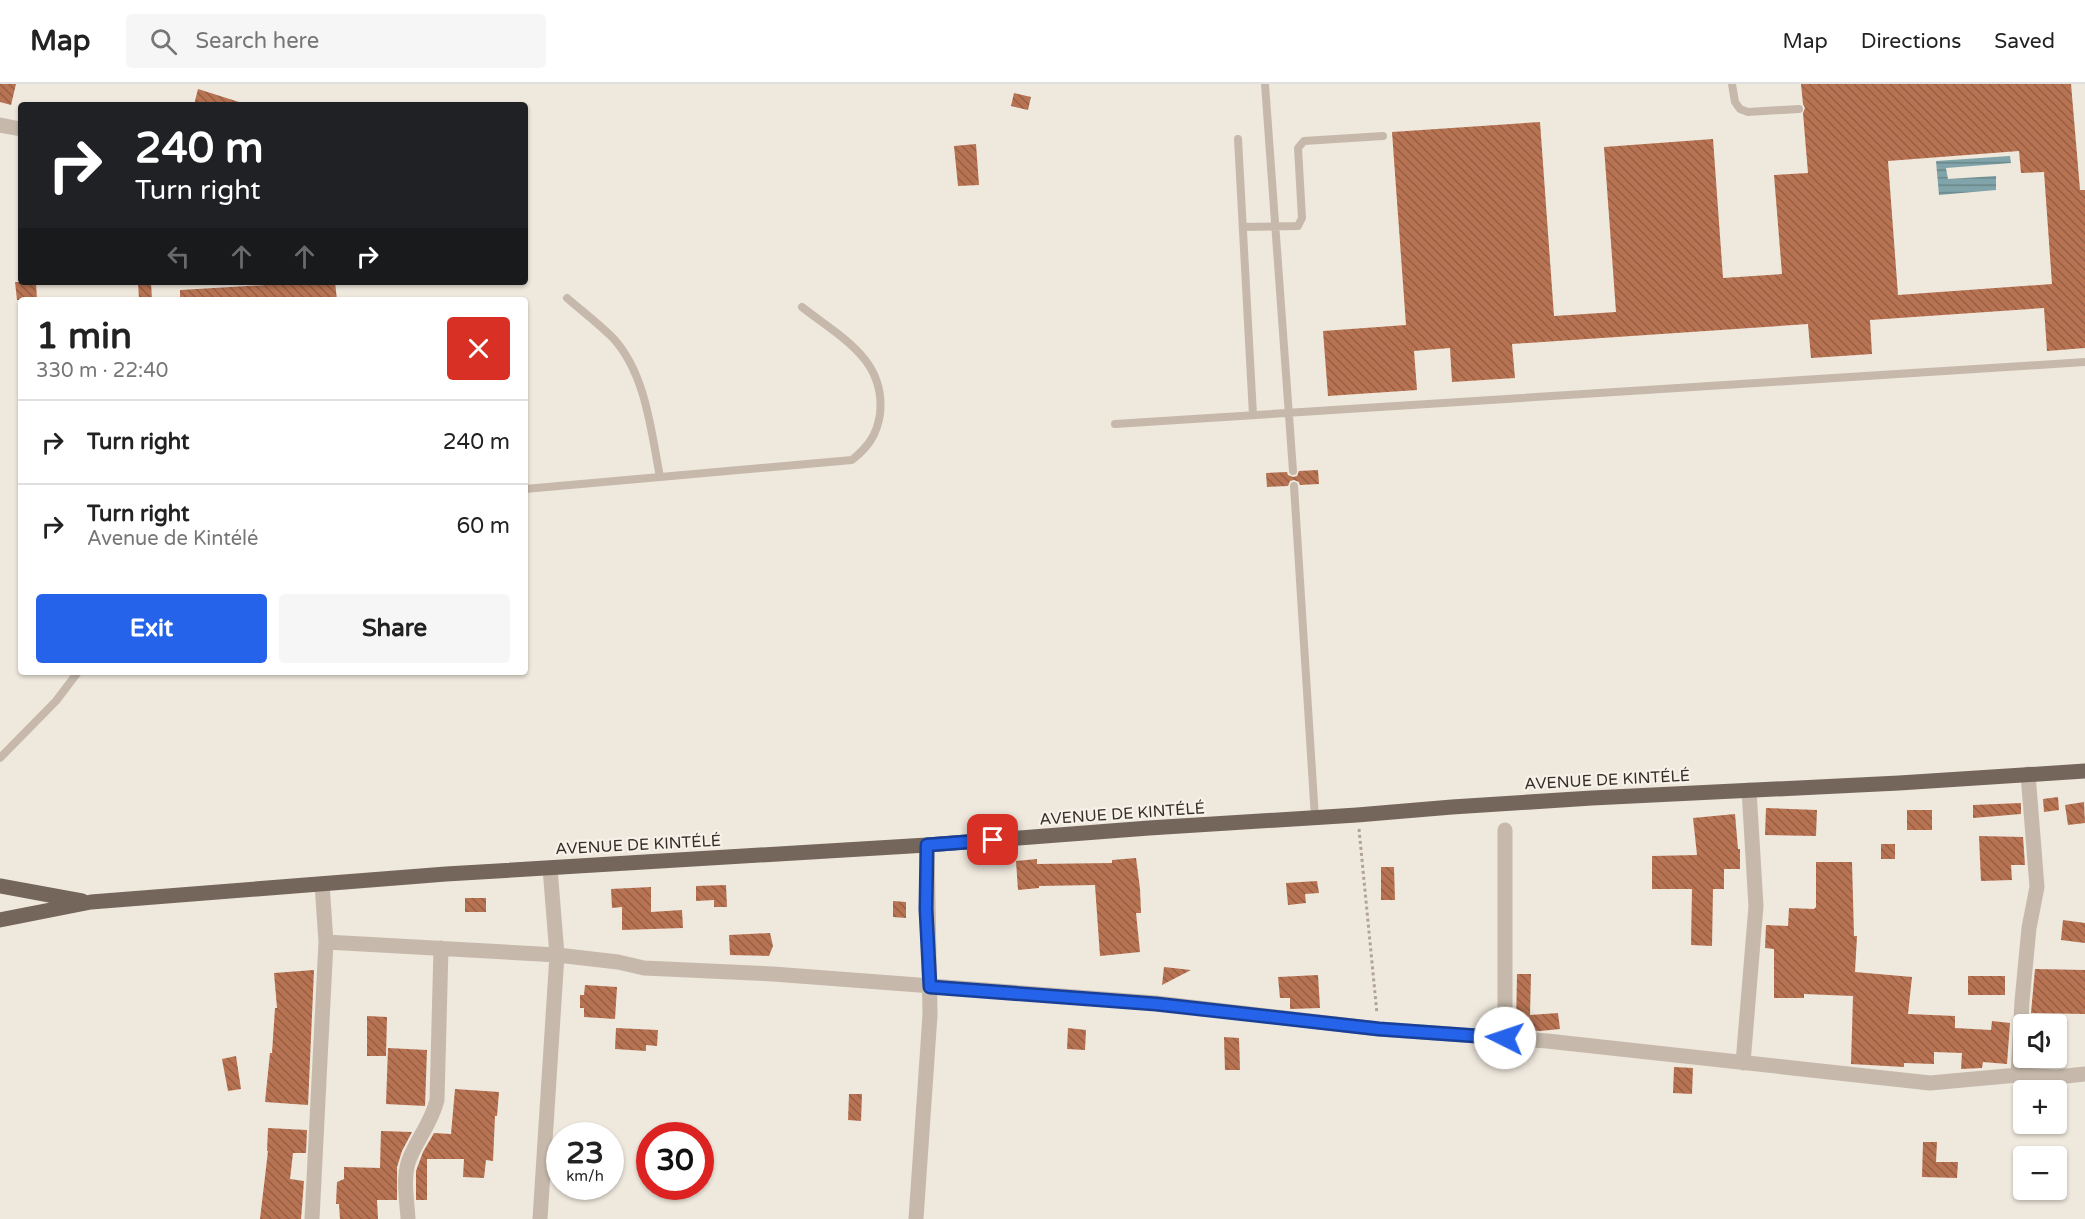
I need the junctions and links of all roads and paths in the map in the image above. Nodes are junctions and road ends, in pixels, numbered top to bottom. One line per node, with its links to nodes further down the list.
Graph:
1 (1265, 84): 8 (lane)
2 (1732, 84): 3 (lane)
3 (1799, 109)
4 (0, 125): 5 (street)
5 (18, 128)
6 (1383, 136): 8 (lane)
7 (1238, 139): 9 (lane)
8 (1276, 227): 9 (lane); 13 (lane)
9 (1243, 228): 14 (lane)
10 (567, 298): 17 (lane)
11 (802, 307): 17 (lane)
12 (2085, 362): 13 (lane)
13 (1289, 413): 14 (lane); 16 (lane)
14 (1253, 415): 15 (lane)
15 (1115, 424)
16 (1293, 471)
17 (660, 477): 19 (lane)
18 (1294, 486): 26 (lane)
19 (528, 489)
20 (76, 675): 21 (lane)
21 (0, 758)
22 (2085, 771): 23 (main road, AVENUE DE KINTÉLÉ)
23 (2028, 774): 24 (main road, AVENUE DE KINTÉLÉ); 42 (street)
24 (1749, 790): 25 (main road, AVENUE DE KINTÉLÉ); 40 (street)
25 (1357, 815): 26 (main road, AVENUE DE KINTÉLÉ); 38 (path)
26 (1315, 818): 28 (main road, AVENUE DE KINTÉLÉ)
27 (1506, 830): 39 (street)
28 (927, 845): 29 (main road, AVENUE DE KINTÉLÉ); 37 (street)
29 (550, 868): 30 (main road, AVENUE DE KINTÉLÉ); 36 (street)
30 (322, 884): 32 (main road, AVENUE DE KINTÉLÉ); 34 (street)
31 (0, 886): 32 (main road, AVENUE DE KINTÉLÉ)
32 (91, 902): 33 (main road, AVENUE DE KINTÉLÉ)
33 (0, 920)
34 (326, 942): 35 (street); 43 (street)
35 (441, 948): 36 (street); 44 (street)
36 (557, 955): 37 (street); 45 (street)
37 (930, 987): 38 (street); 46 (street)
38 (1379, 1029): 39 (street)
39 (1505, 1038): 40 (street)
40 (1743, 1063): 42 (street)
41 (2085, 1074): 42 (street)
42 (2018, 1075)
43 (312, 1219)
44 (408, 1219)
45 (540, 1219)
46 (916, 1219)

